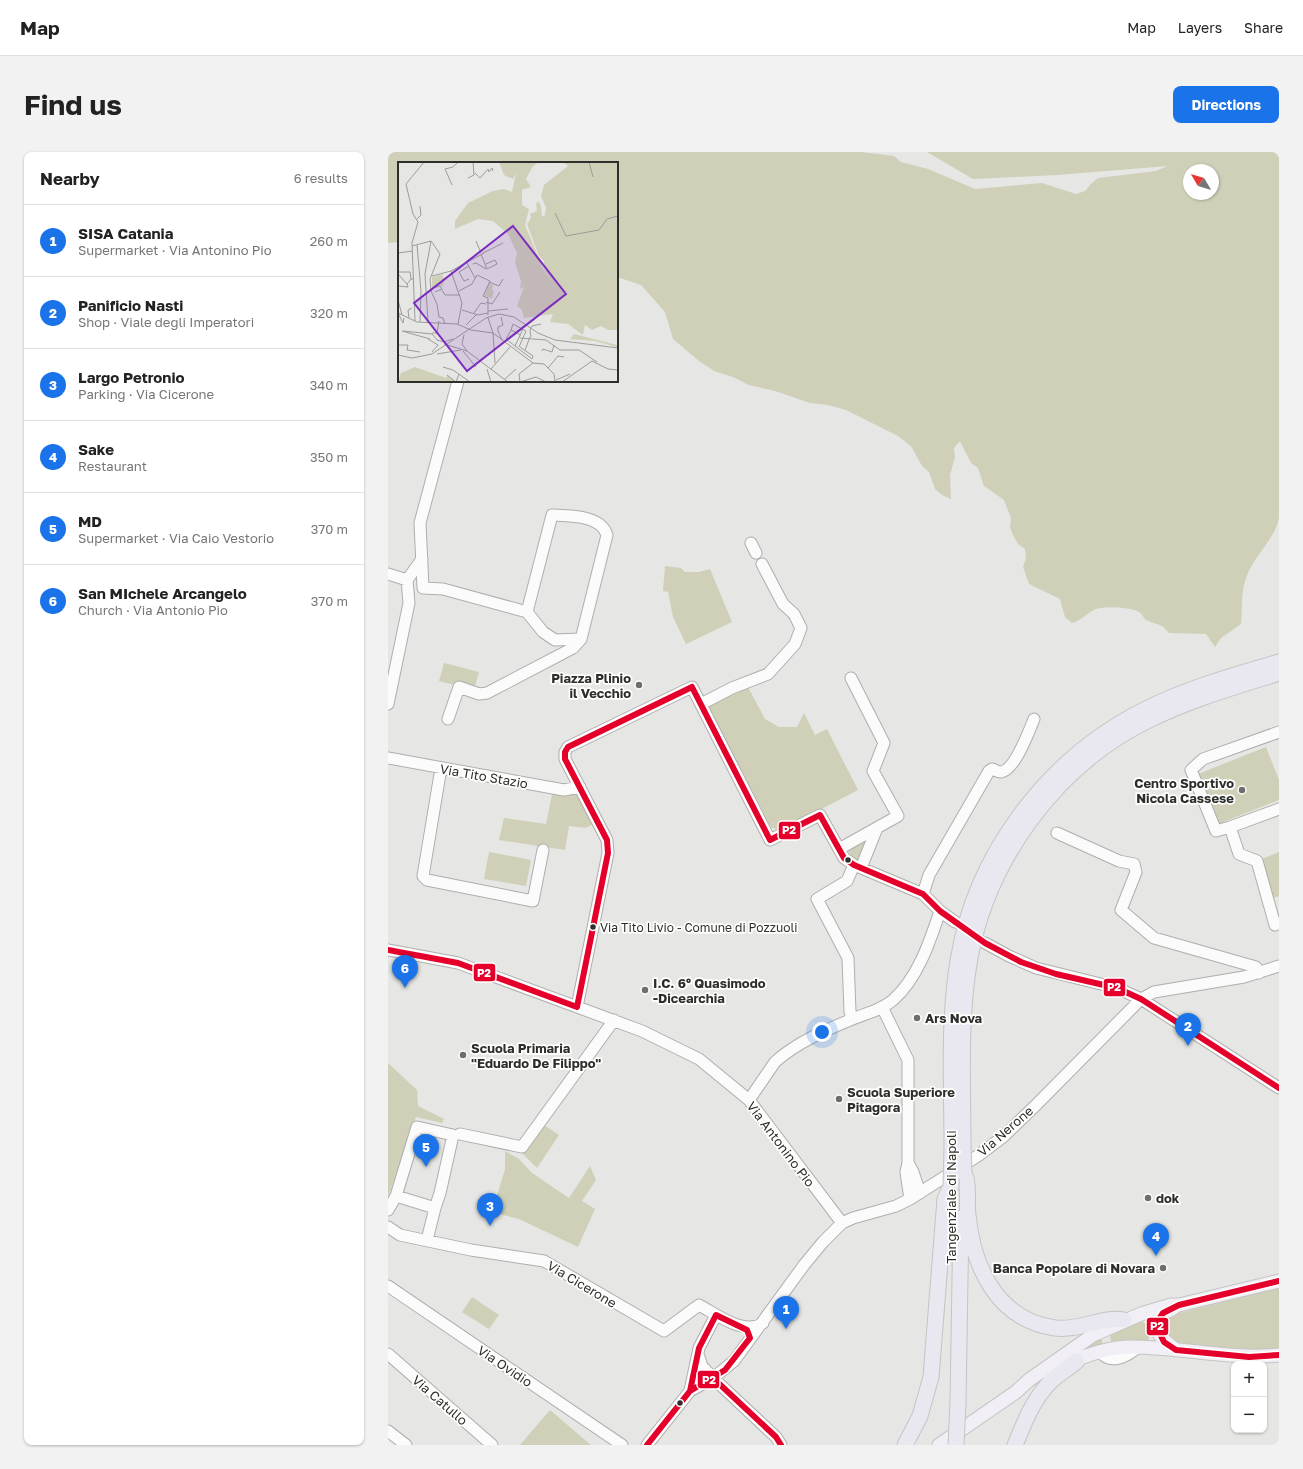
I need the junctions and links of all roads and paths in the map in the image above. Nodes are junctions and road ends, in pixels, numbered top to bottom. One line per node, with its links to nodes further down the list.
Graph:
1 (458, 382): 2 (street)
2 (422, 559): 5 (street); 6 (street)
3 (762, 564): 14 (street)
4 (388, 574): 5 (street)
5 (407, 580): 7 (street)
6 (424, 588): 7 (street); 8 (street)
7 (409, 603): 13 (street)
8 (527, 612): 9 (street); 9 (street)
9 (581, 639): 15 (street)
10 (1279, 662): 44 (highway, Tangenziale di Napoli)
11 (1279, 673): 44 (highway, Tangenziale di Napoli)
12 (851, 678): 23 (street)
13 (388, 704)
14 (701, 704): 20 (street); 25 (street)
15 (448, 719)
16 (1034, 719): 28 (street)
17 (1279, 732): 22 (street)
18 (388, 758): 19 (street, Via Tito Stazio)
19 (441, 768): 20 (street, Via Tito Stazio); 26 (street)
20 (580, 787): 37 (street)
21 (1279, 809): 22 (street)
22 (1230, 827): 31 (street)
23 (877, 828): 25 (street); 27 (street)
24 (1057, 833): 35 (street)
25 (839, 849): 27 (street)
26 (543, 850)
27 (858, 866): 28 (street); 39 (street)
28 (923, 894): 29 (street)
29 (940, 911): 30 (street); 38 (street)
30 (955, 922)
31 (1279, 923)
32 (985, 943): 36 (street)
33 (388, 950): 37 (street, Via Antonino Pio)
34 (1279, 966): 35 (street)
35 (1258, 973): 36 (street)
36 (1141, 999): 41 (street); 48 (street, Via Nerone)
37 (578, 1007): 40 (street, Via Antonino Pio)
38 (882, 1007): 39 (street); 45 (street)
39 (853, 1019): 42 (street)
40 (614, 1020): 42 (street, Via Antonino Pio); 43 (street)
41 (1279, 1088)
42 (749, 1100): 53 (street, Via Antonino Pio)
43 (460, 1134)
44 (957, 1147): 46 (highway, Tangenziale di Napoli, bridge); 47 (highway, Tangenziale di Napoli, bridge)
45 (908, 1163): 48 (street); 50 (street)
46 (964, 1173): 61 (highway); 76 (highway, Tangenziale di Napoli)
47 (951, 1186): 76 (highway, Tangenziale di Napoli); 83 (highway)
48 (920, 1193): 50 (street, Via Nerone)
49 (396, 1196): 51 (street); 51 (street); 52 (street)
50 (910, 1199): 53 (street, Via Nerone)
51 (435, 1208): 55 (street)
52 (388, 1210)
53 (842, 1223): 60 (street)
54 (388, 1227): 55 (street, Via Cicerone)
55 (427, 1240): 59 (street, Via Cicerone)
56 (1279, 1281): 58 (main road)
57 (388, 1286): 80 (street, Via Ovidio)
58 (1179, 1305): 61 (main road); 64 (main road)
59 (716, 1315): 62 (street); 66 (street)
60 (764, 1323): 62 (street); 63 (street)
61 (1118, 1323): 67 (main road); 75 (main road)
62 (743, 1327): 63 (street)
63 (753, 1340): 72 (street)
64 (1176, 1350): 67 (main road); 69 (main road)
65 (388, 1354): 79 (street, Via Catullo)
66 (698, 1354): 72 (street); 73 (street); 74 (street)
67 (1108, 1354): 70 (main road)
68 (1279, 1355): 69 (main road)
69 (1264, 1357): 71 (main road)
70 (1077, 1360): 75 (main road); 87 (highway)
71 (1279, 1361)
72 (725, 1370): 73 (street)
73 (713, 1378): 74 (street); 82 (street)
74 (690, 1391): 81 (street)
75 (1016, 1392): 84 (main road)
76 (953, 1405): 85 (highway, Tangenziale di Napoli); 86 (highway, Tangenziale di Napoli, bridge)
77 (388, 1431): 78 (street)
78 (406, 1445)
79 (492, 1445)
80 (622, 1445)
81 (647, 1445)
82 (781, 1445)
83 (905, 1445)
84 (939, 1445)
85 (946, 1445)
86 (956, 1445)
87 (1014, 1445)

